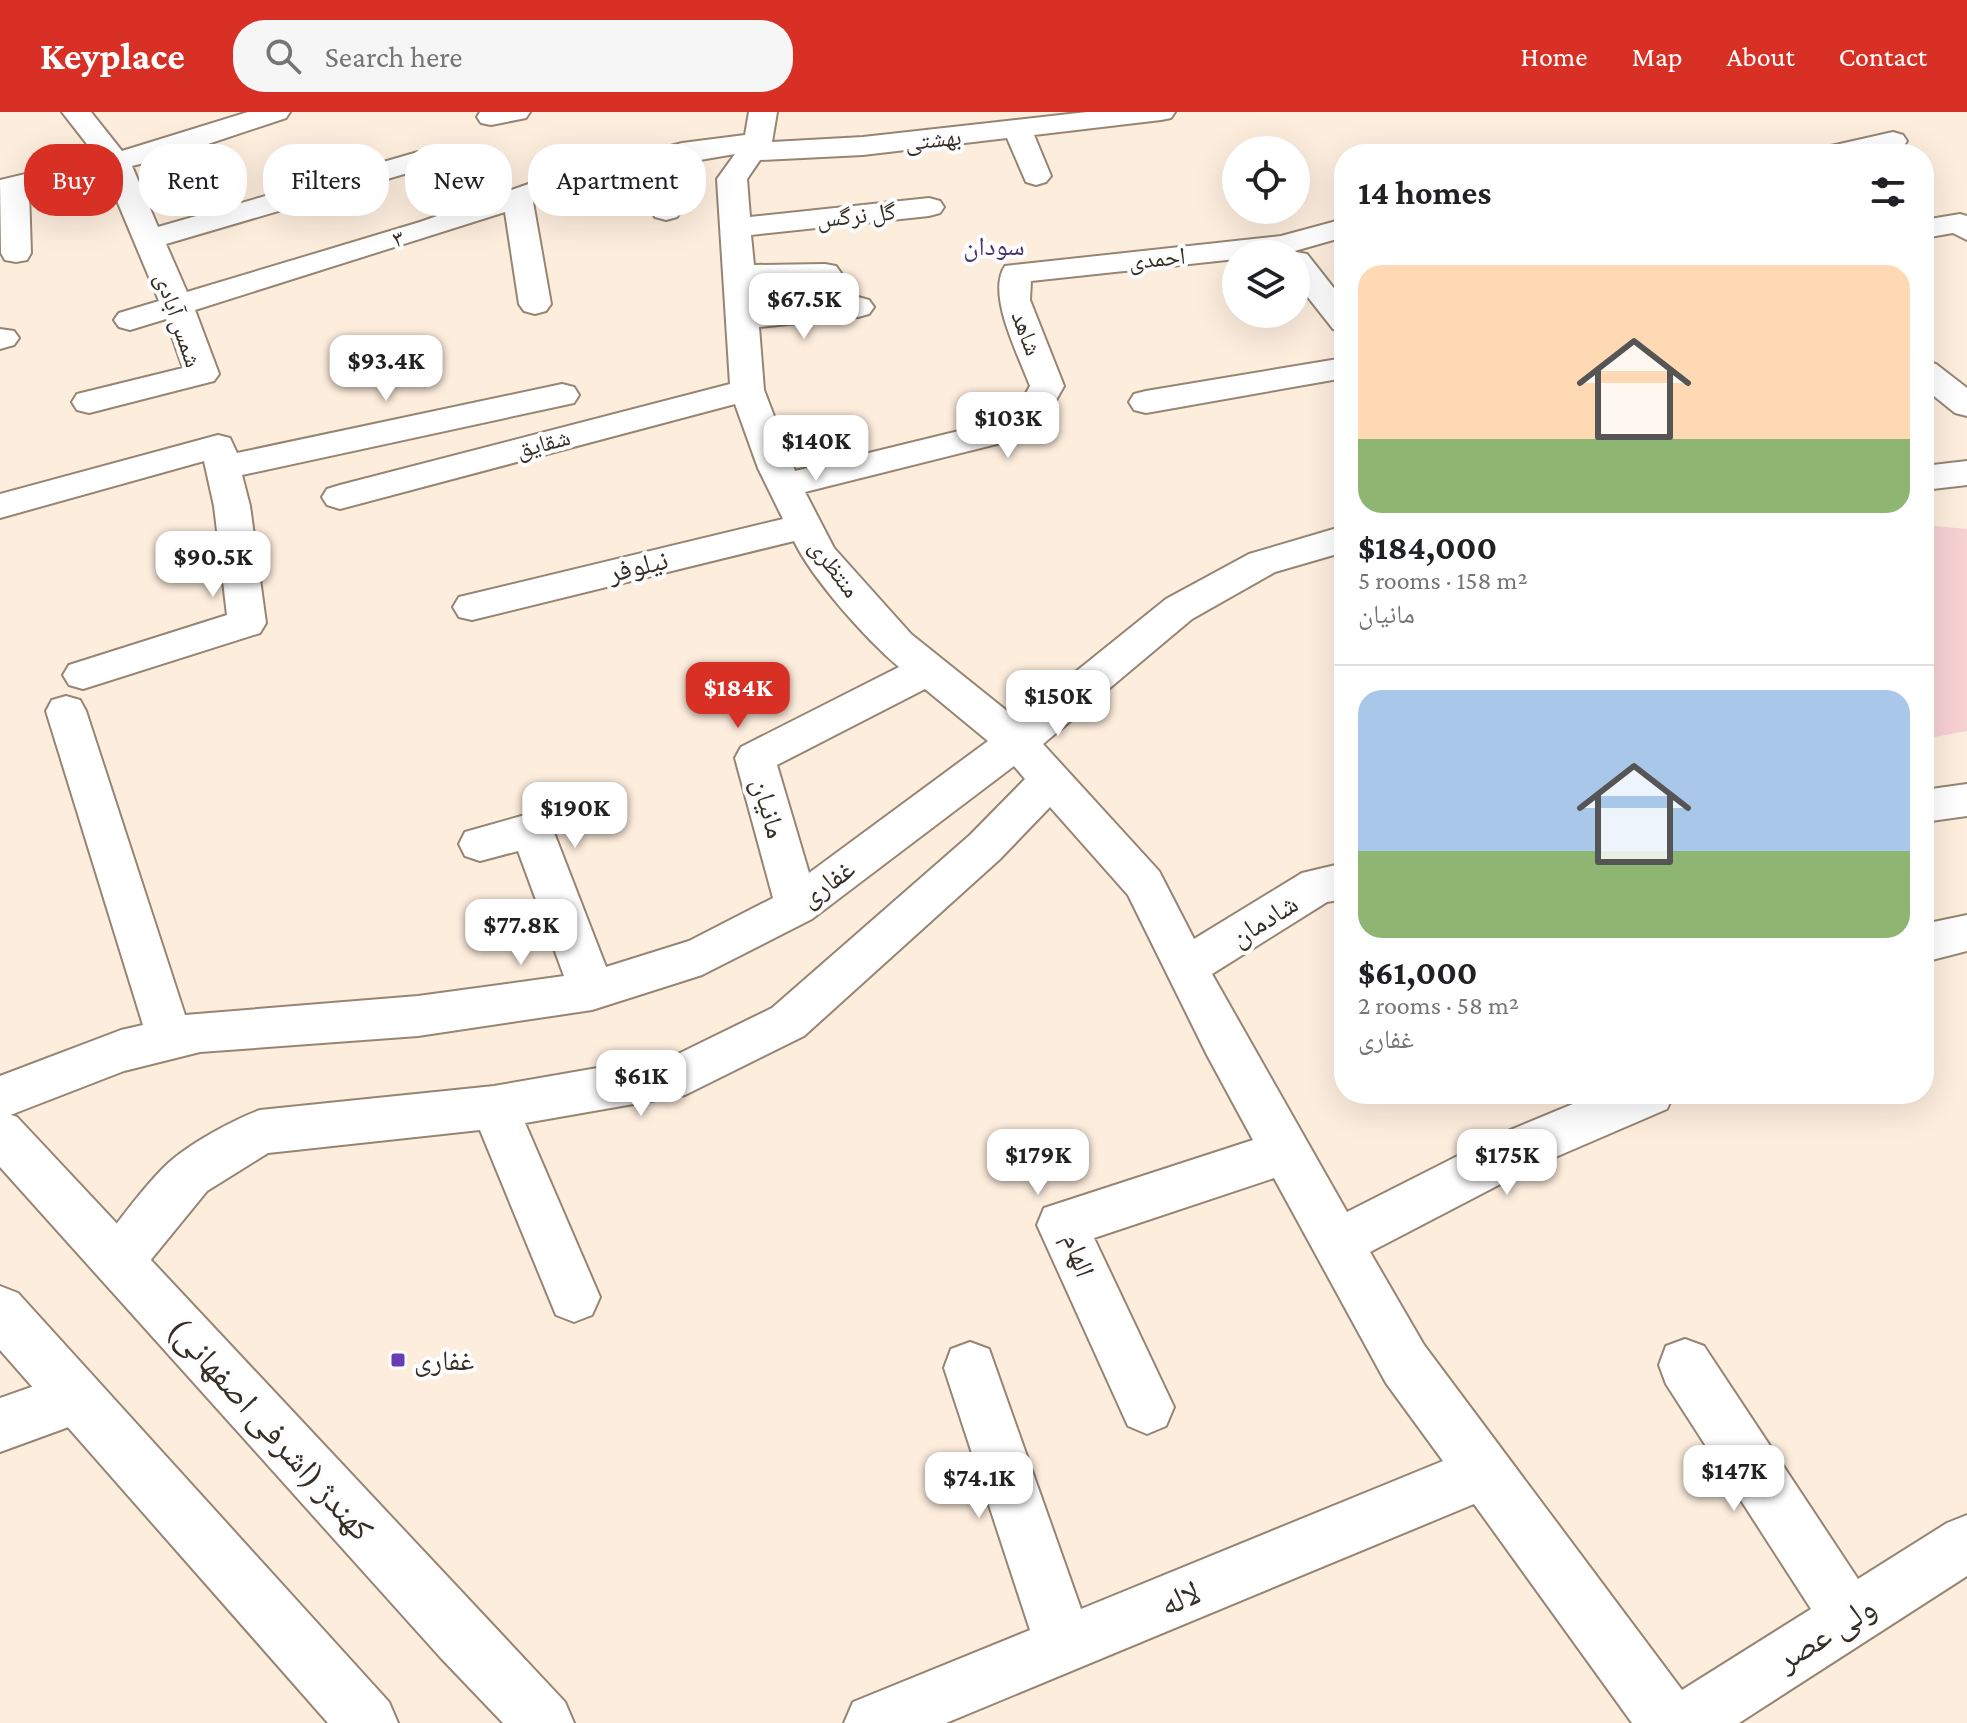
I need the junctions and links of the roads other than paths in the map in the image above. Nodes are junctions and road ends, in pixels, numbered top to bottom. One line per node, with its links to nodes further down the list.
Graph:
1 (76, 112): 7 (street, شمس آبادی)
2 (276, 112): 11 (street)
3 (763, 112): 9 (street, منتظری)
4 (1161, 112): 5 (street, بهشتی)
5 (1018, 129): 9 (street, بهشتی); 13 (street)
6 (1893, 141): 8 (street)
7 (101, 144)
8 (1879, 144)
9 (755, 147): 10 (street, ۳); 20 (street, منتظری)
10 (706, 150)
11 (123, 159)
12 (405, 165): 23 (street)
13 (1036, 176)
14 (123, 179): 23 (street, شمس آبادی)
15 (7, 187): 25 (street)
16 (528, 196): 17 (street, ۳)
17 (518, 200): 31 (street); 33 (street, ۳)
18 (929, 207): 20 (street, گل نرگس)
19 (1934, 227): 21 (street)
20 (736, 228): 29 (street, منتظری)
21 (1967, 231)
22 (1334, 233): 24 (street, احمدی)
23 (149, 239): 33 (street, شمس آبادی)
24 (1310, 244)
25 (16, 253)
26 (1222, 258): 28 (street, احمدی)
27 (825, 273): 29 (street)
28 (1016, 273): 48 (street, شاهد)
29 (741, 275): 35 (street, منتظری)
30 (1310, 276): 32 (street)
31 (535, 304)
32 (1334, 304)
33 (177, 305): 36 (street, ۳); 41 (street, شمس آبادی)
34 (858, 307): 35 (street)
35 (744, 319): 39 (street, منتظری)
36 (130, 320)
37 (1334, 370): 42 (street)
38 (1934, 379): 43 (street)
39 (747, 390): 48 (street, منتظری); 49 (street, شقایق)
40 (562, 395): 45 (street)
41 (89, 402)
42 (1146, 402)
43 (1967, 407): 44 (street)
44 (1934, 415)
45 (223, 468): 50 (street); 66 (street)
46 (1967, 473): 47 (street)
47 (1934, 477)
48 (784, 485): 51 (street, منتظری)
49 (340, 497)
50 (0, 506)
51 (804, 526): 53 (street, نیلوفر); 54 (street, منتظری)
52 (1334, 542): 55 (street, غفاری)
53 (472, 607)
54 (928, 670): 55 (street, منتظری); 61 (street, مانیان)
55 (1016, 741): 56 (street, منتظری); 61 (street, غفاری)
56 (1051, 779): 64 (street, منتظری); 69 (street)
57 (1967, 800): 58 (street)
58 (1934, 805)
59 (480, 844): 65 (street)
60 (1334, 883): 64 (street, شادمان)
61 (797, 906): 65 (street, غفاری)
62 (1967, 933): 63 (street)
63 (1934, 941)
64 (1186, 967): 71 (street, منتظری)
65 (592, 991): 66 (street, غفاری)
66 (170, 1039): 67 (street, غفاری)
67 (0, 1098)
68 (1626, 1104): 72 (street)
69 (494, 1107): 73 (street); 74 (street)
70 (0, 1133): 73 (street, کهندژ (اشرفی اصفهانی))
71 (1286, 1152): 72 (street, منتظری); 79 (street, الهام)
72 (1337, 1243): 81 (street, منتظری)
73 (118, 1261): 86 (street, کهندژ (اشرفی اصفهانی))
74 (574, 1297)
75 (0, 1311): 78 (street)
76 (1685, 1365): 83 (street)
77 (970, 1368): 84 (street)
78 (77, 1398): 80 (street); 85 (street)
79 (1147, 1407)
80 (0, 1425)
81 (1485, 1472): 84 (street, لاله); 88 (street, منتظری)
82 (1963, 1554): 83 (street, ولی عصر)
83 (1850, 1618): 89 (street, ولی عصر)
84 (1064, 1645): 87 (street, لاله)
85 (368, 1723)
86 (544, 1723)
87 (874, 1723)
88 (1669, 1723)
89 (1685, 1723)

